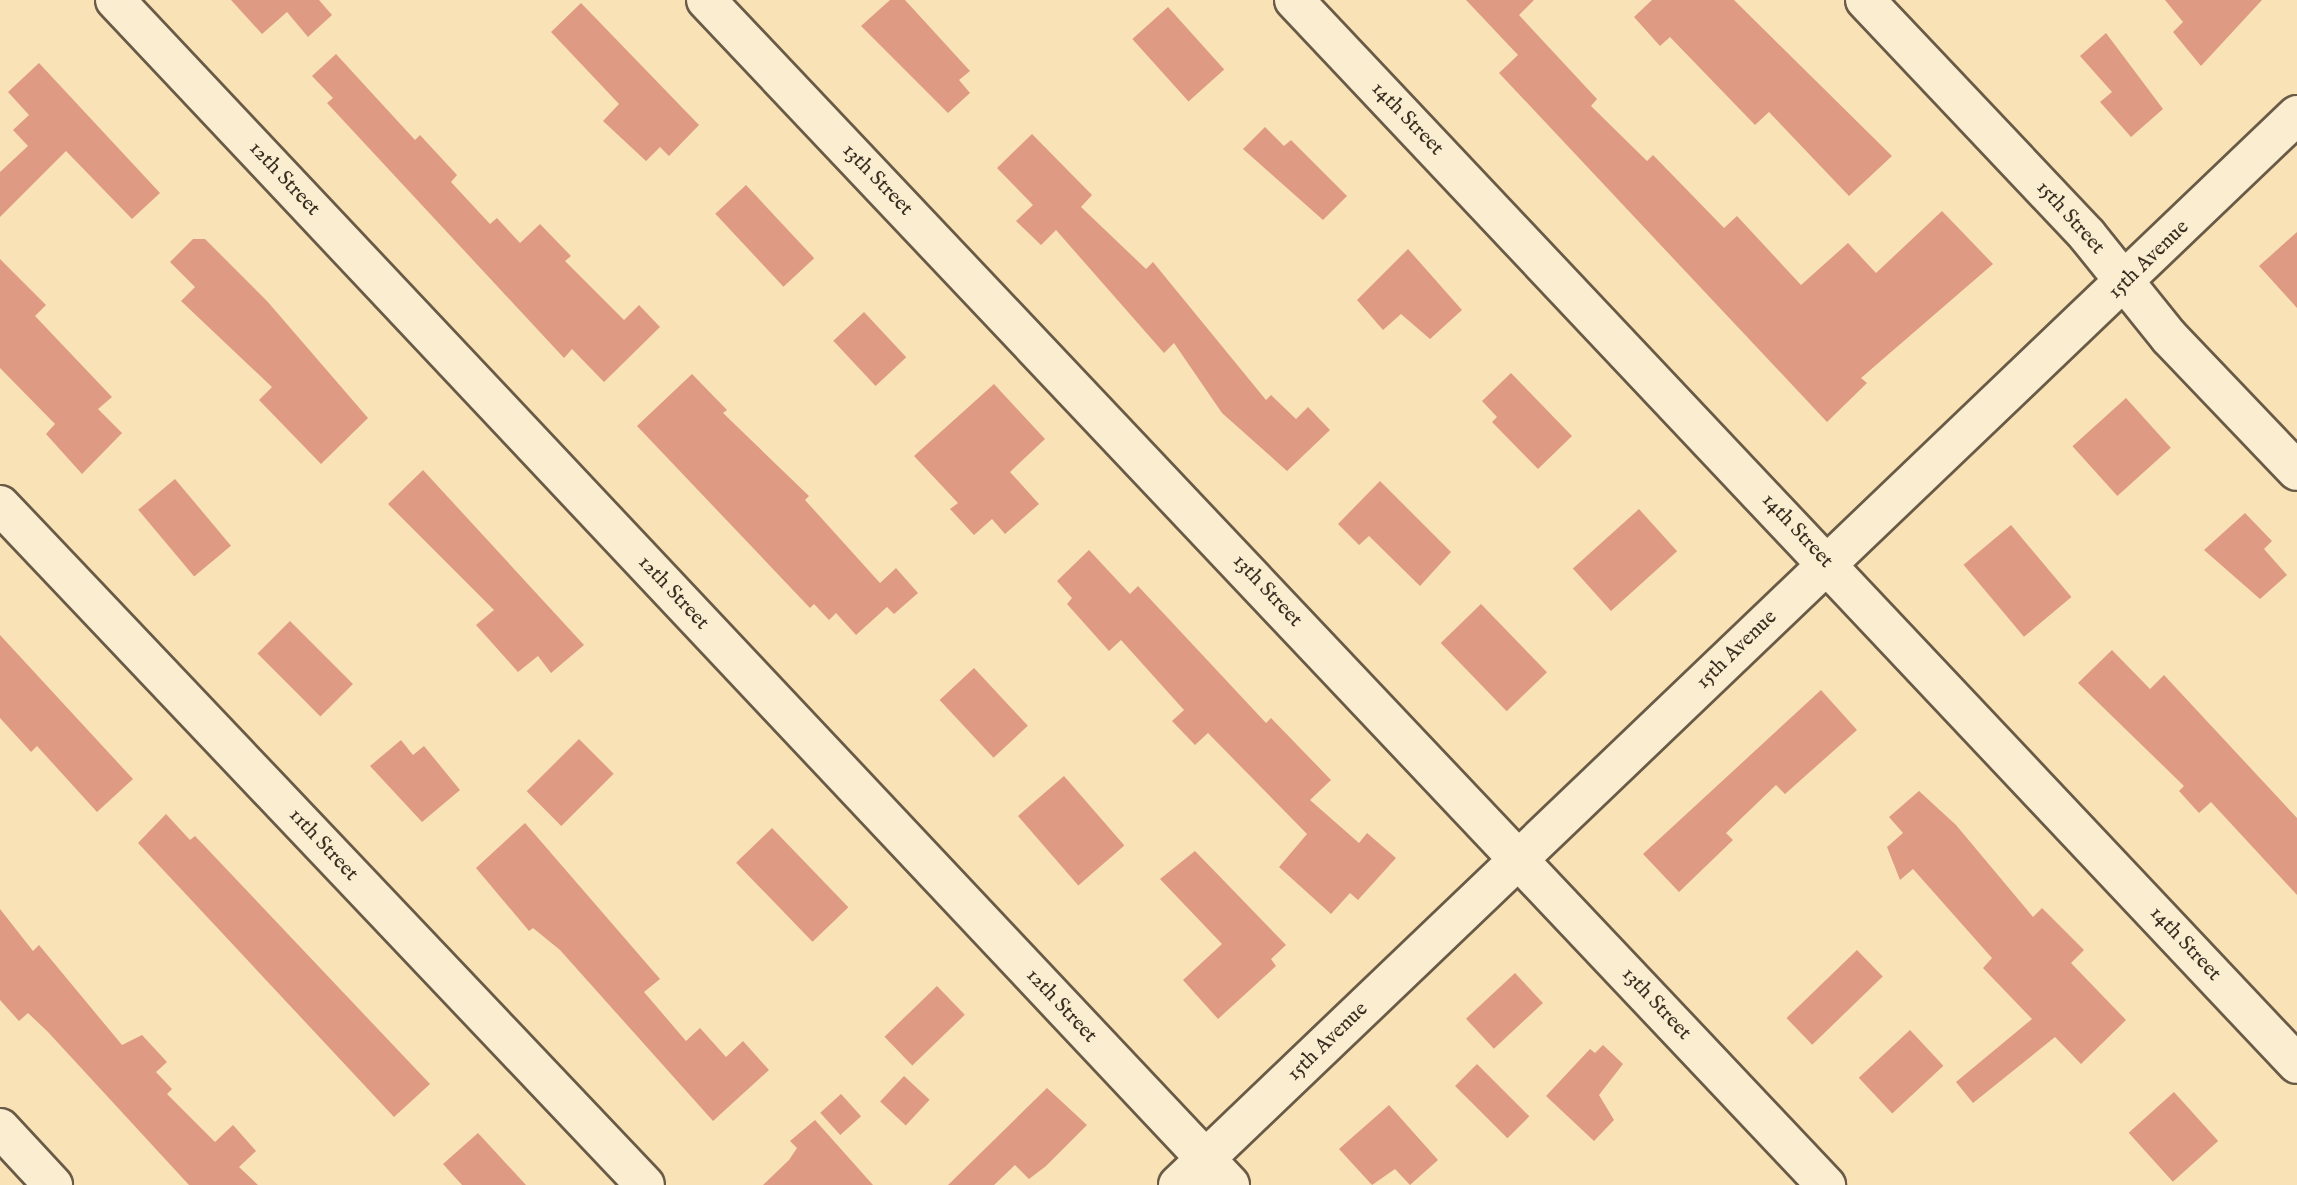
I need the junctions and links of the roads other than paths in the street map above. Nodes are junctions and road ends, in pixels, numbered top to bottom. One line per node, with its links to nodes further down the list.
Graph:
1 (116, 0): 13 (street, 12th Street)
2 (706, 0): 10 (street, 13th Street)
3 (1294, 0): 9 (street, 14th Street)
4 (1866, 0): 6 (street, 15th Street)
5 (2297, 115): 6 (street, 15th Avenue)
6 (2126, 284): 7 (street, 15th Street); 9 (street, 15th Avenue)
7 (2297, 471)
8 (0, 505): 15 (street, 11th Street)
9 (1828, 562): 10 (street, 15th Avenue); 11 (street, 14th Street)
10 (1520, 860): 13 (street, 15th Avenue); 17 (street, 13th Street)
11 (2297, 1065)
12 (0, 1128): 14 (street)
13 (1218, 1172): 16 (street, 15th Avenue)
14 (53, 1185)
15 (645, 1185)
16 (1178, 1185)
17 (1826, 1185)

